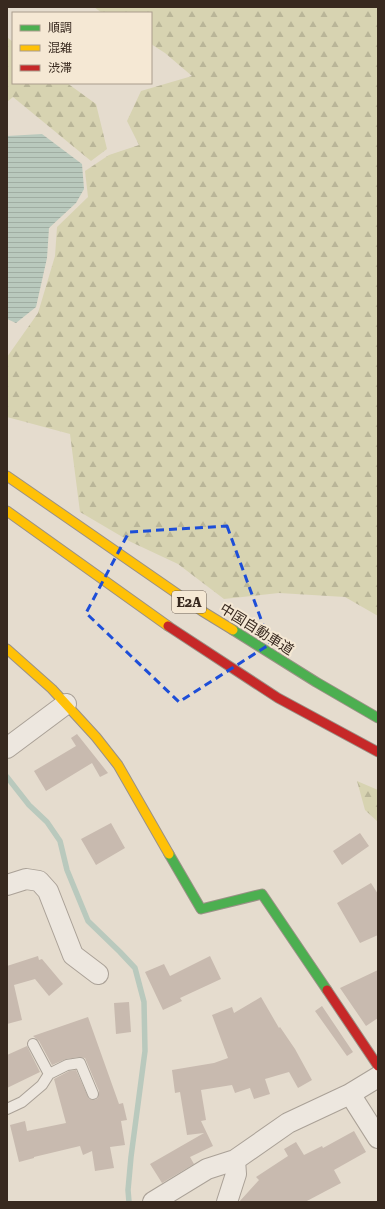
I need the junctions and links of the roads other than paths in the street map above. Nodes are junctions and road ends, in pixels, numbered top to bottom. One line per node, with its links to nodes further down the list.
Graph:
1 (7, 476): 5 (main road, 中国自動車道 / E2A)
2 (7, 511): 7 (main road, E2A)
3 (7, 650): 4 (main road)
4 (66, 704): 6 (street); 11 (main road)
5 (378, 718)
6 (7, 748)
7 (378, 752)
8 (7, 885): 9 (street)
9 (98, 974)
10 (33, 1044): 12 (lane)
11 (378, 1066)
12 (49, 1074): 14 (lane); 16 (lane)
13 (378, 1077): 15 (street)
14 (93, 1094)
15 (350, 1094): 17 (street); 18 (street)
16 (7, 1110)
17 (378, 1138)
18 (235, 1160): 19 (street); 20 (street)
19 (152, 1202)
20 (227, 1202)

